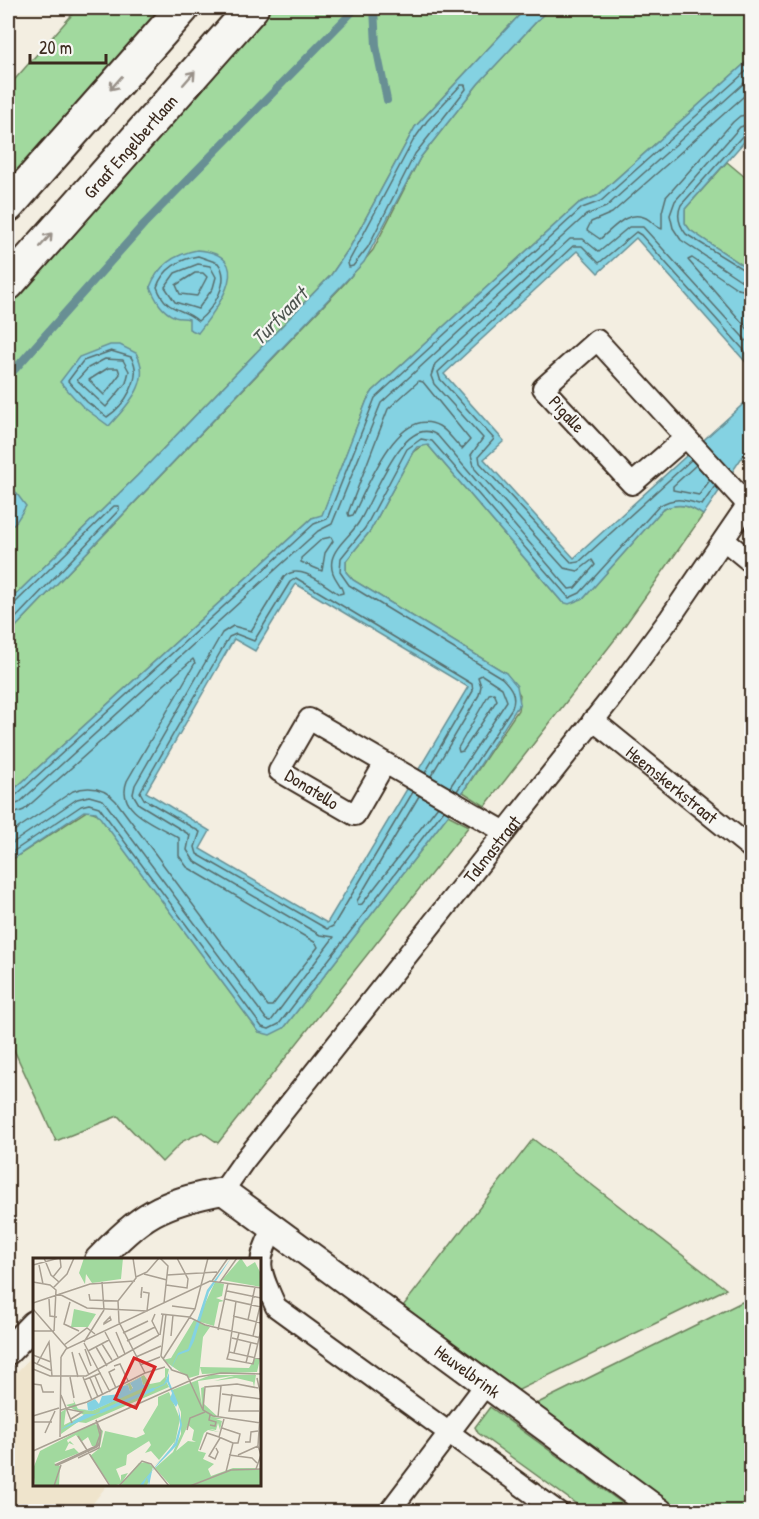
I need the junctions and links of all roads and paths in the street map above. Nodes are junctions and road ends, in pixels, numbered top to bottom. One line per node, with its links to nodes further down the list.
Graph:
1 (183, 8): 3 (main road, one-way to 3)
2 (252, 8): 4 (main road, Graaf Engelbertlaan, one-way to 2)
3 (8, 206)
4 (8, 284)
5 (691, 442): 5 (street, Pigalle); 6 (street, Pigalle)
6 (749, 501): 7 (street, Talmastraat)
7 (724, 540): 8 (street); 9 (street, Talmastraat)
8 (752, 563)
9 (593, 720): 11 (street, Talmastraat); 12 (street, Heemskerkstraat)
10 (385, 763): 10 (street, Donatello); 11 (street, Donatello)
11 (506, 832): 13 (street, Talmastraat)
12 (752, 849)
13 (223, 1191): 14 (street, Heuvelbrink); 15 (street)
14 (274, 1229): 18 (street, Heuvelbrink); 19 (street)
15 (100, 1258)
16 (33, 1325): 17 (street)
17 (8, 1351)
18 (486, 1384): 19 (street); 22 (street, Heuvelbrink)
19 (450, 1432): 20 (street); 21 (street)
20 (389, 1512)
21 (558, 1512)
22 (660, 1512)

